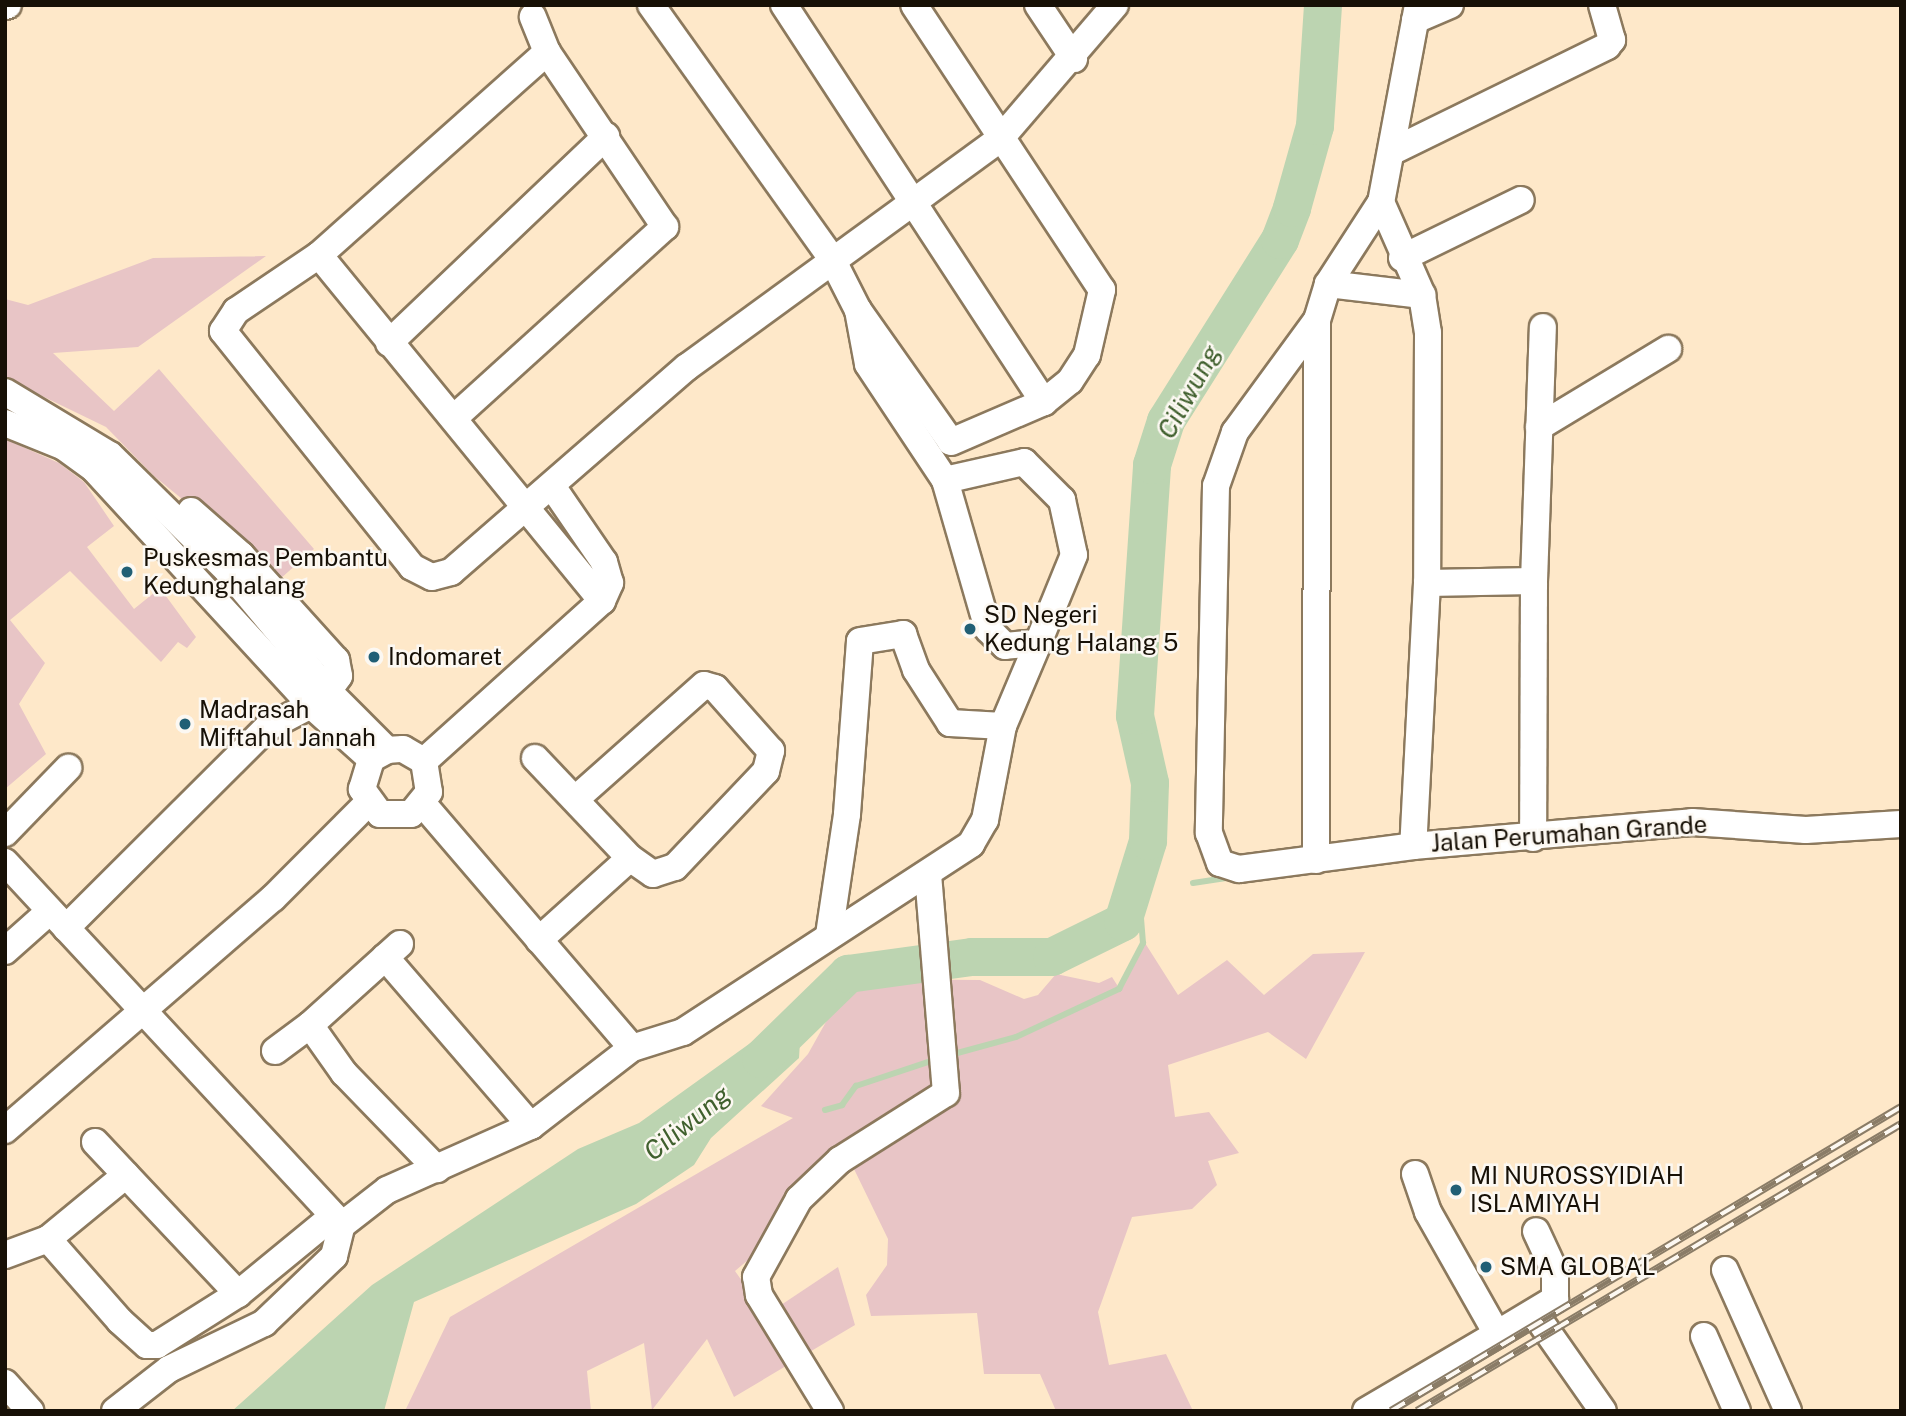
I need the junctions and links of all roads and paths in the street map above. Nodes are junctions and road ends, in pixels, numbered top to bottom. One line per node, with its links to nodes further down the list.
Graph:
1 (650, 5): 20 (street)
2 (784, 5): 15 (street)
3 (914, 5): 13 (street)
4 (1038, 5): 11 (street)
5 (1115, 5): 11 (street)
6 (1450, 5): 8 (street)
7 (1602, 5): 14 (street)
8 (1416, 13): 14 (street)
9 (533, 17): 10 (street)
10 (547, 52): 12 (street); 18 (street)
11 (1074, 60): 13 (street)
12 (606, 136): 26 (street); 30 (street)
13 (1000, 138): 15 (street); 29 (street)
14 (1391, 152): 17 (street)
15 (914, 199): 20 (street); 29 (street)
16 (1521, 200): 19 (street)
17 (1381, 202): 19 (street); 21 (street)
18 (319, 255): 26 (street); 35 (street)
19 (1402, 258): 22 (street)
20 (832, 259): 23 (street); 34 (street)
21 (1328, 284): 22 (street); 24 (street)
22 (1422, 295): 37 (street)
23 (858, 310): 29 (street); 33 (street)
24 (1317, 320): 54 (street); 54 (street, Jalan Perumahan Grande)
25 (1543, 327): 32 (street)
26 (389, 342): 30 (street)
27 (1668, 349): 32 (street)
28 (5, 392): 40 (street)
29 (1044, 402)
30 (454, 418): 35 (street)
31 (5, 423): 40 (street)
32 (1539, 427): 36 (street)
33 (945, 480): 39 (street); 39 (street)
34 (552, 486): 35 (street); 38 (street)
35 (526, 506): 38 (street)
36 (1534, 582): 37 (street); 51 (street)
37 (1427, 583): 52 (street)
38 (602, 601): 44 (street)
39 (1038, 643): 41 (street)
40 (319, 698): 42 (street); 57 (street)
41 (1003, 726): 56 (street); 58 (street)
42 (379, 754): 44 (street); 47 (street)
43 (535, 758): 46 (street)
44 (424, 761): 48 (street)
45 (68, 768): 50 (street)
46 (578, 797): 53 (street); 53 (street)
47 (368, 803): 48 (street); 61 (street)
48 (423, 804): 59 (street)
49 (1901, 824): 51 (street, Jalan Perumahan Grande)
50 (5, 833)
51 (1533, 838): 52 (street, Jalan Perumahan Grande)
52 (1413, 846): 54 (street, Jalan Perumahan Grande)
53 (630, 858): 59 (street)
54 (1316, 860)
55 (5, 862): 57 (street)
56 (928, 874): 58 (street); 83 (street)
57 (58, 920): 60 (street); 61 (street)
58 (829, 935): 63 (street)
59 (539, 940): 63 (street)
60 (5, 951)
61 (142, 1010): 66 (street); 71 (street)
62 (310, 1025): 64 (street); 65 (street); 68 (street)
63 (632, 1048): 65 (street)
64 (275, 1051)
65 (531, 1126): 68 (street)
66 (5, 1129)
67 (95, 1142): 70 (street)
68 (437, 1169): 71 (street)
69 (1415, 1174): 78 (street)
70 (125, 1175): 73 (street); 76 (street)
71 (338, 1221): 76 (street); 82 (street)
72 (1536, 1231): 77 (street)
73 (48, 1239): 74 (street); 76 (street)
74 (5, 1255)
75 (1725, 1270): 87 (street)
76 (238, 1294)
77 (1535, 1314): 78 (street); 85 (street)
78 (1497, 1334): 84 (street)
79 (1704, 1336): 86 (street)
80 (5, 1383): 81 (street)
81 (30, 1411)
82 (115, 1411)
83 (830, 1411)
84 (1366, 1411)
85 (1603, 1411)
86 (1737, 1411)
87 (1788, 1411)

